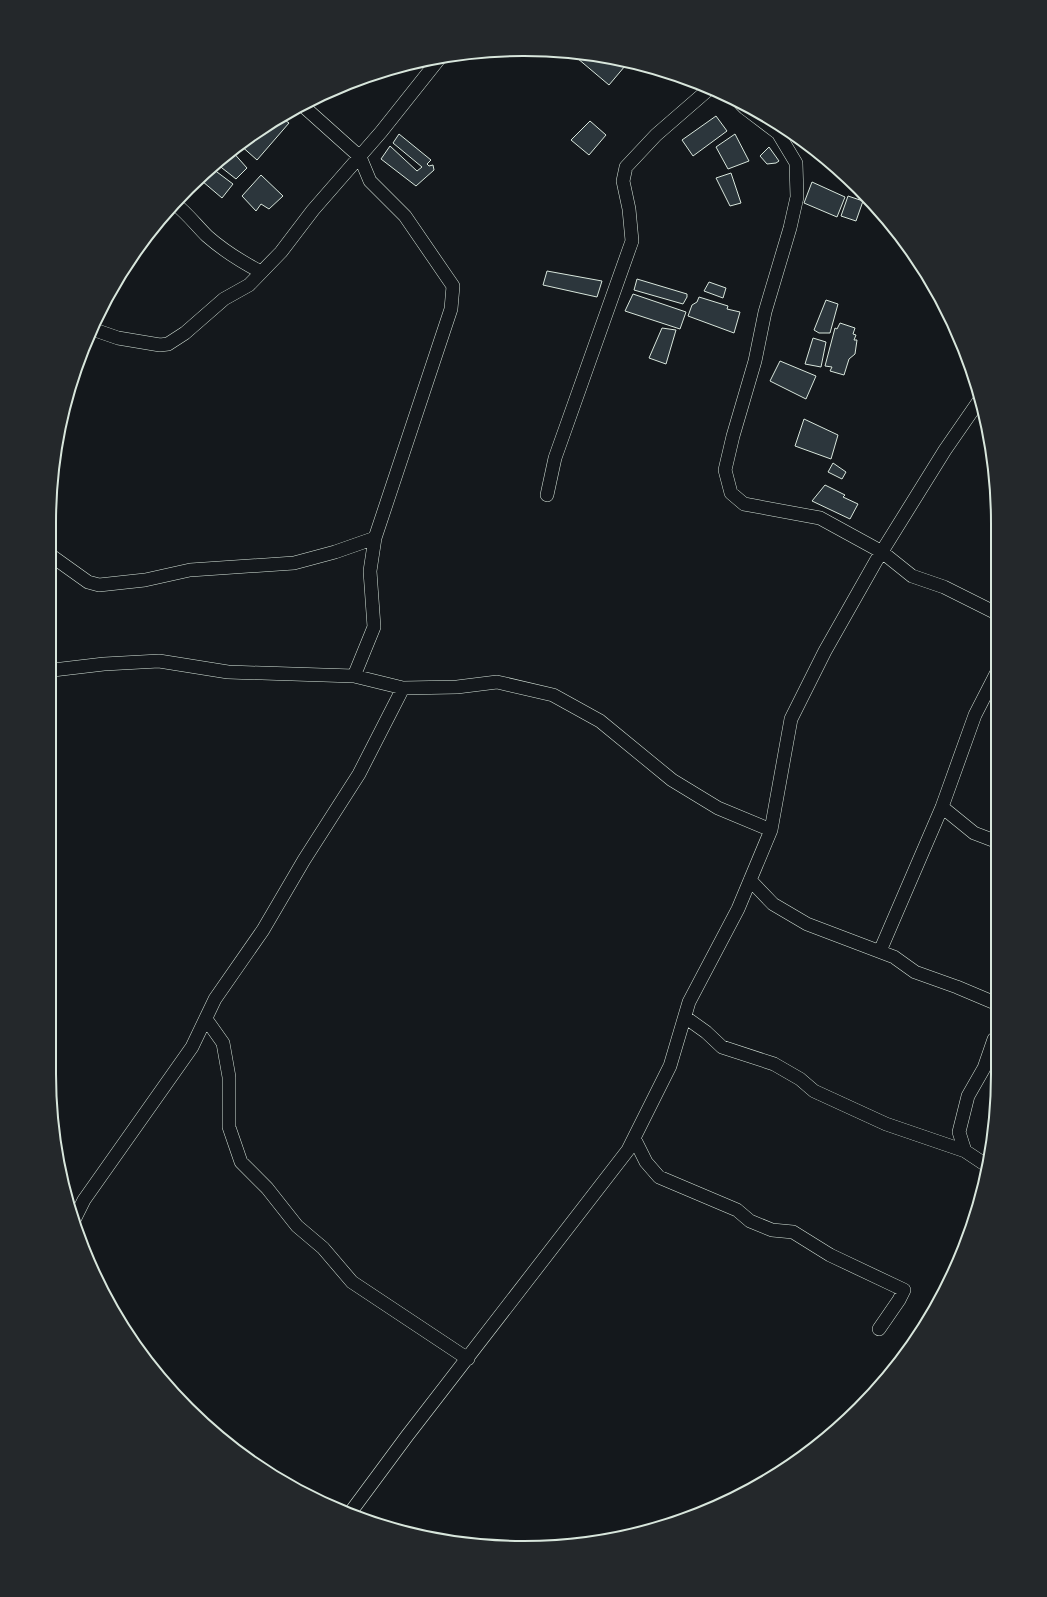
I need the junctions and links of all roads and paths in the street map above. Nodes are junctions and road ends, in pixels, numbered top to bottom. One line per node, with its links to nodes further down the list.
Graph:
1 (434, 65): 5 (street)
2 (704, 93): 10 (street)
3 (307, 110): 5 (street)
4 (770, 127): 12 (street)
5 (360, 157): 7 (street); 11 (street)
6 (179, 208): 7 (street)
7 (261, 272): 8 (street)
8 (98, 331)
9 (976, 406): 12 (street)
10 (548, 495)
11 (375, 538): 13 (street); 16 (street)
12 (882, 552): 14 (street); 20 (street)
13 (56, 559)
14 (991, 610)
15 (56, 670): 16 (street)
16 (354, 676): 18 (street)
17 (991, 685): 19 (street)
18 (403, 688): 20 (street); 26 (street)
19 (942, 807): 21 (street); 23 (street)
20 (771, 830): 22 (street)
21 (991, 839)
22 (750, 880): 23 (street); 25 (street)
23 (880, 951): 24 (street)
24 (991, 1001)
25 (685, 1018): 28 (street); 29 (street)
26 (206, 1019): 31 (street); 33 (street)
27 (991, 1048): 29 (street)
28 (634, 1138): 32 (street); 33 (street)
29 (965, 1151): 30 (street)
30 (982, 1163)
31 (78, 1213)
32 (879, 1329)
33 (468, 1359): 34 (street)
34 (353, 1508)

